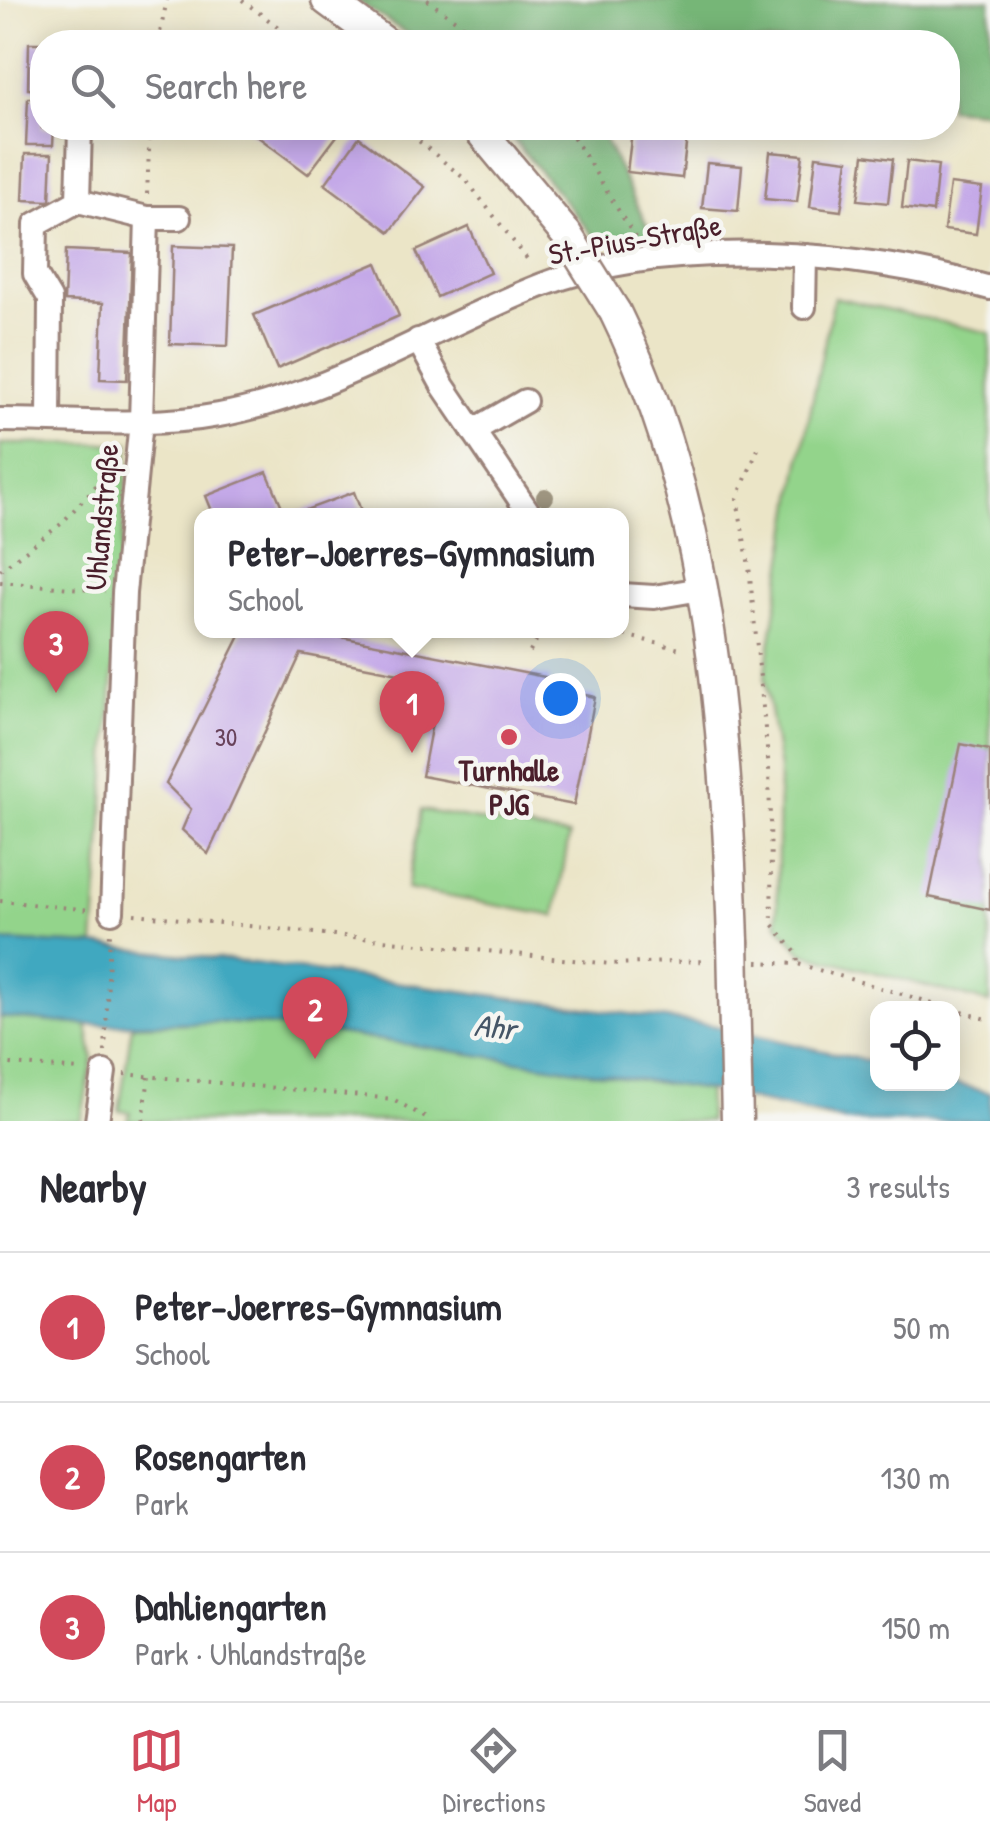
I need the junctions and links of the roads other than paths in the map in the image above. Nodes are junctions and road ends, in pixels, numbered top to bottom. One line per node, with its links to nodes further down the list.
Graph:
1 (327, 0): 2 (main road)
2 (368, 30)
3 (80, 140): 5 (street)
4 (488, 140): 18 (main road, bridge)
5 (78, 200): 6 (street); 14 (street)
6 (147, 218): 7 (street); 15 (street, Uhlandstraße)
7 (179, 218)
8 (805, 256): 9 (street, St.-Pius-Straße); 10 (street); 11 (street, St.-Pius-Straße)
9 (990, 288)
10 (804, 308)
11 (418, 340): 15 (street, St.-Pius-Straße); 16 (street)
12 (525, 401): 16 (street)
13 (0, 420): 14 (street, St.-Pius-Straße)
14 (49, 420): 15 (street, St.-Pius-Straße)
15 (142, 421): 20 (street, Uhlandstraße)
16 (473, 431): 17 (street)
17 (526, 508)
18 (701, 588): 19 (street); 23 (main road, bridge)
19 (629, 596)
20 (111, 920)
21 (104, 1061): 22 (street)
22 (96, 1121)
23 (737, 1121)

